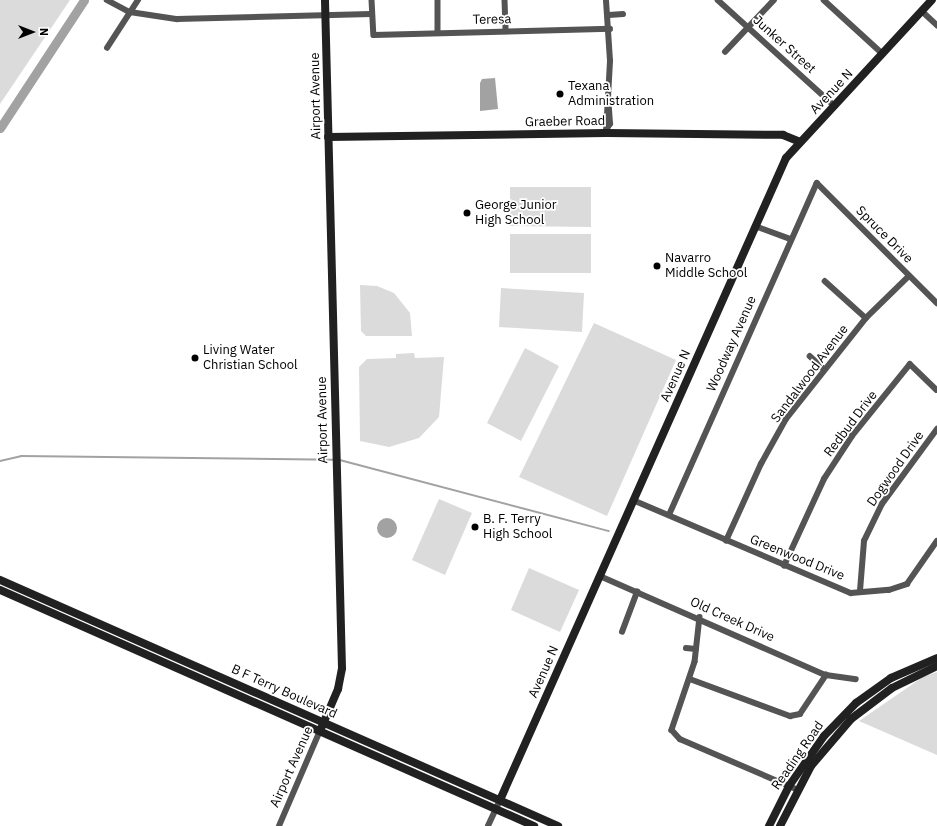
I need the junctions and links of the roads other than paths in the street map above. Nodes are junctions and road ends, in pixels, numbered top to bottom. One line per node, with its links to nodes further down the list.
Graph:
1 (107, 0): 13 (street)
2 (138, 0): 13 (street)
3 (325, 0): 14 (street, Airport Avenue)
4 (372, 0): 15 (street)
5 (438, 0): 22 (street)
6 (505, 0): 21 (street)
7 (606, 0): 17 (street)
8 (718, 0): 19 (street, Junker Street)
9 (774, 0): 19 (street)
10 (824, 0): 25 (street)
11 (932, 0): 12 (street, Avenue N)
12 (922, 11): 18 (street); 25 (street, Avenue N)
13 (130, 12): 14 (street); 23 (street)
14 (326, 14): 15 (street); 28 (street, Airport Avenue)
15 (372, 14): 22 (street, Teresa)
16 (623, 14): 17 (street)
17 (609, 15): 20 (street)
18 (937, 25)
19 (748, 28): 24 (street); 26 (street, Junker Street)
20 (610, 29): 21 (street, Teresa); 27 (street)
21 (506, 31): 22 (street, Teresa)
22 (438, 32)
23 (107, 48)
24 (725, 52)
25 (883, 54): 26 (street, Avenue N)
26 (835, 106): 29 (street, Avenue N)
27 (606, 131): 28 (street, Graeber Road); 29 (street, Graeber Road)
28 (328, 137): 60 (street, Airport Avenue)
29 (800, 142): 31 (street, Avenue N)
30 (817, 183): 32 (street, Woodway Avenue); 33 (street, Spruce Drive)
31 (755, 226): 32 (street); 41 (street, Avenue N)
32 (790, 239): 42 (street, Woodway Avenue)
33 (909, 276): 35 (street, Spruce Drive); 36 (street, Sandalwood Avenue)
34 (825, 281): 36 (street)
35 (937, 303)
36 (866, 318): 38 (street, Sandalwood Avenue)
37 (810, 356): 38 (street)
38 (824, 369): 43 (street, Sandalwood Avenue)
39 (937, 390): 45 (street, Redbud Drive)
40 (937, 429): 50 (street, Dogwood Drive)
41 (633, 500): 42 (street, Greenwood Drive); 46 (street, Avenue N)
42 (669, 516): 43 (street, Greenwood Drive)
43 (726, 541): 45 (street, Greenwood Drive)
44 (937, 541): 50 (street, Greenwood Drive)
45 (784, 566): 50 (street, Greenwood Drive)
46 (600, 576): 49 (street, Old Creek Drive); 63 (street, Avenue N)
47 (4, 581): 60 (street, B F Terry Boulevard)
48 (2, 591): 61 (street, B F Terry Boulevard)
49 (637, 592): 51 (street, Old Creek Drive); 52 (street)
50 (860, 592)
51 (700, 617): 54 (street); 57 (street, Old Creek Drive)
52 (622, 632)
53 (686, 648): 54 (street)
54 (696, 649): 58 (street)
55 (937, 658): 62 (street, Reading Road)
56 (937, 666): 62 (street, Reading Road)
57 (826, 675): 58 (street); 59 (street, Old Creek Drive)
58 (690, 679): 62 (street)
59 (856, 679)
60 (324, 722): 61 (street, Airport Avenue); 63 (street, B F Terry Boulevard)
61 (320, 732): 64 (street, B F Terry Boulevard); 65 (street, Airport Avenue)
62 (792, 788): 69 (street, Reading Road); 70 (street, Reading Road)
63 (500, 800): 64 (street); 68 (street, B F Terry Boulevard)
64 (495, 809): 66 (street); 67 (street, B F Terry Boulevard)
65 (279, 826)
66 (488, 826)
67 (534, 826)
68 (558, 826)
69 (769, 826)
70 (780, 826)

